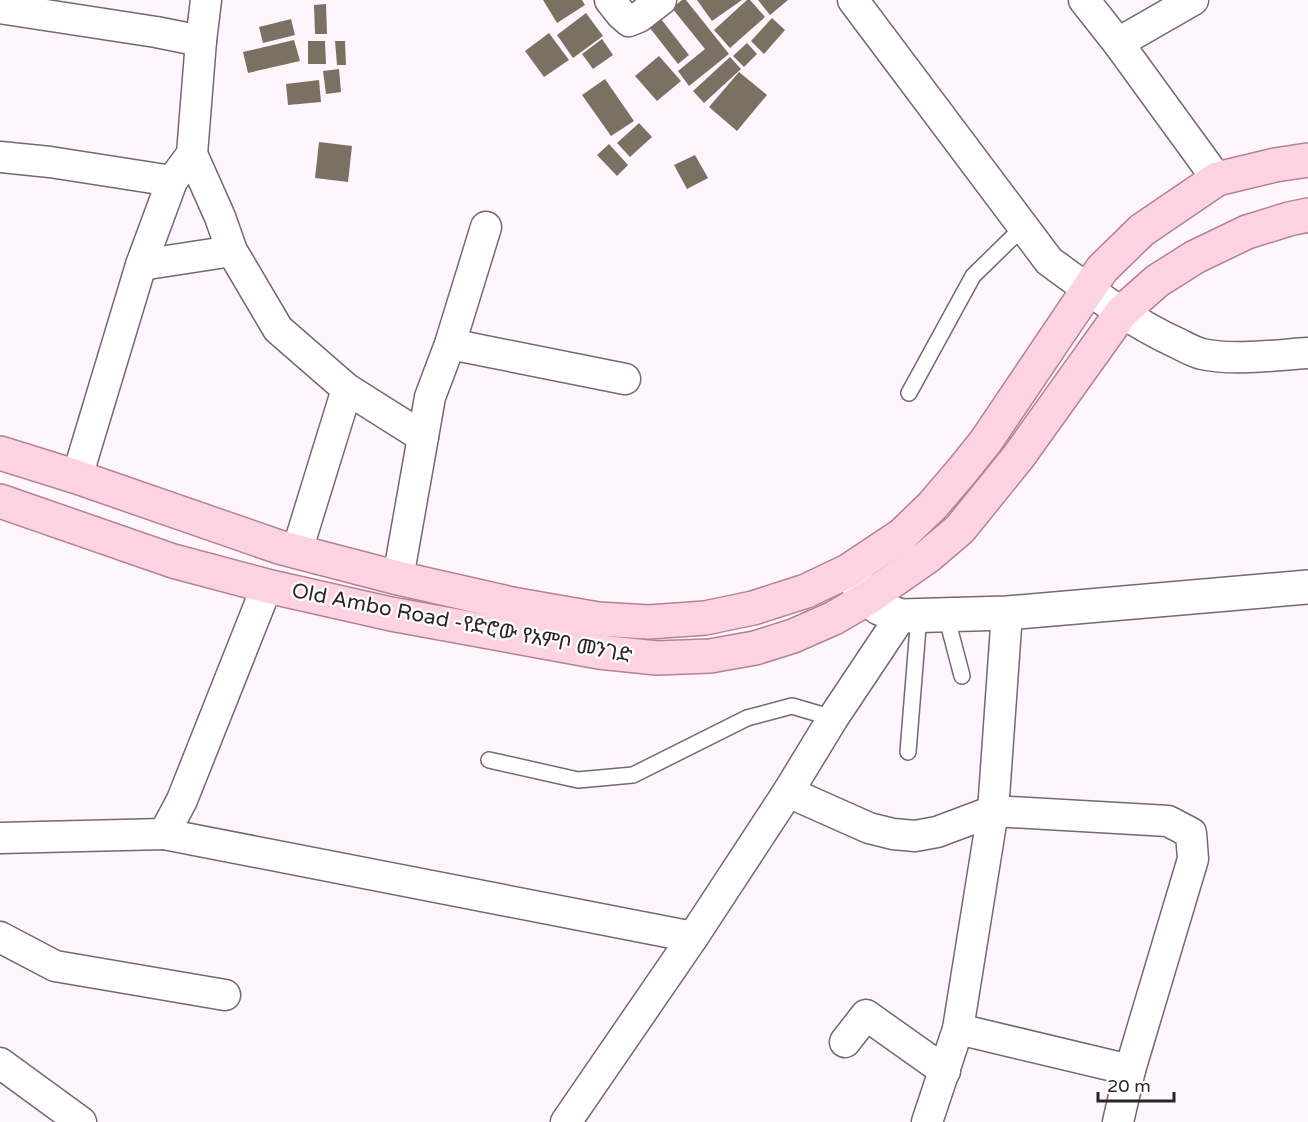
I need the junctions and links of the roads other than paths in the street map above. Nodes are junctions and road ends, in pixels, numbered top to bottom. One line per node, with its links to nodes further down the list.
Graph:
1 (207, 0): 8 (street)
2 (610, 0): 3 (street)
3 (661, 0)
4 (853, 0): 17 (street)
5 (1084, 0): 9 (street)
6 (1192, 0): 9 (street)
7 (0, 8): 8 (street)
8 (201, 40): 10 (street)
9 (1118, 43): 13 (street)
10 (192, 154): 14 (street); 18 (street)
11 (0, 157): 14 (street)
12 (1308, 160): 13 (main road, Old Ambo Road -የድሮው የአምቦ መንገድ)
13 (1217, 179): 20 (main road, Old Ambo Road -የድሮው የአምቦ መንገድ)
14 (172, 181): 19 (street)
15 (1308, 215): 21 (main road, Old Ambo Road -የድሮው የአምቦ መንገድ)
16 (486, 226): 22 (street)
17 (1023, 226): 20 (street); 26 (lane)
18 (232, 251): 19 (street); 25 (street)
19 (141, 265): 29 (street)
20 (1089, 291): 21 (street); 32 (main road, Old Ambo Road -የድሮው የአምቦ መንገድ)
21 (1122, 312): 23 (street); 36 (main road, Old Ambo Road -የድሮው የአምቦ መንገድ)
22 (450, 344): 24 (street); 27 (street)
23 (1308, 352)
24 (625, 379)
25 (347, 389): 27 (street); 31 (street)
26 (909, 393)
27 (423, 436): 33 (street)
28 (0, 453): 29 (main road, Old Ambo Road -የድሮው የአምቦ መንገድ)
29 (77, 477): 31 (main road, Old Ambo Road -የድሮው የአምቦ መንገድ)
30 (0, 501): 34 (main road, Old Ambo Road -የድሮው የአምቦ መንገድ)
31 (297, 551): 33 (main road, Old Ambo Road -የድሮው የአምቦ መንገድ)
32 (848, 571): 33 (main road, Old Ambo Road -የድሮው የአምቦ መንገድ); 36 (street)
33 (398, 578)
34 (267, 586): 36 (main road, Old Ambo Road -የድሮው የአምቦ መንገድ); 45 (street)
35 (1308, 587): 37 (street)
36 (868, 598): 38 (street)
37 (1007, 614): 38 (street); 44 (street)
38 (922, 616): 39 (lane); 40 (street); 41 (lane)
39 (962, 676)
40 (833, 718): 42 (lane); 43 (street)
41 (908, 752)
42 (489, 760)
43 (788, 792): 44 (street); 48 (street)
44 (993, 811): 50 (street); 53 (street)
45 (164, 834): 46 (street); 48 (street)
46 (0, 838)
47 (0, 937): 49 (street)
48 (693, 937): 56 (street)
49 (225, 995)
50 (958, 1029): 53 (street); 54 (street)
51 (845, 1042): 54 (street)
52 (0, 1063): 55 (street)
53 (1130, 1070): 58 (street)
54 (945, 1071): 57 (street)
55 (81, 1122)
56 (566, 1122)
57 (927, 1122)
58 (1118, 1122)

